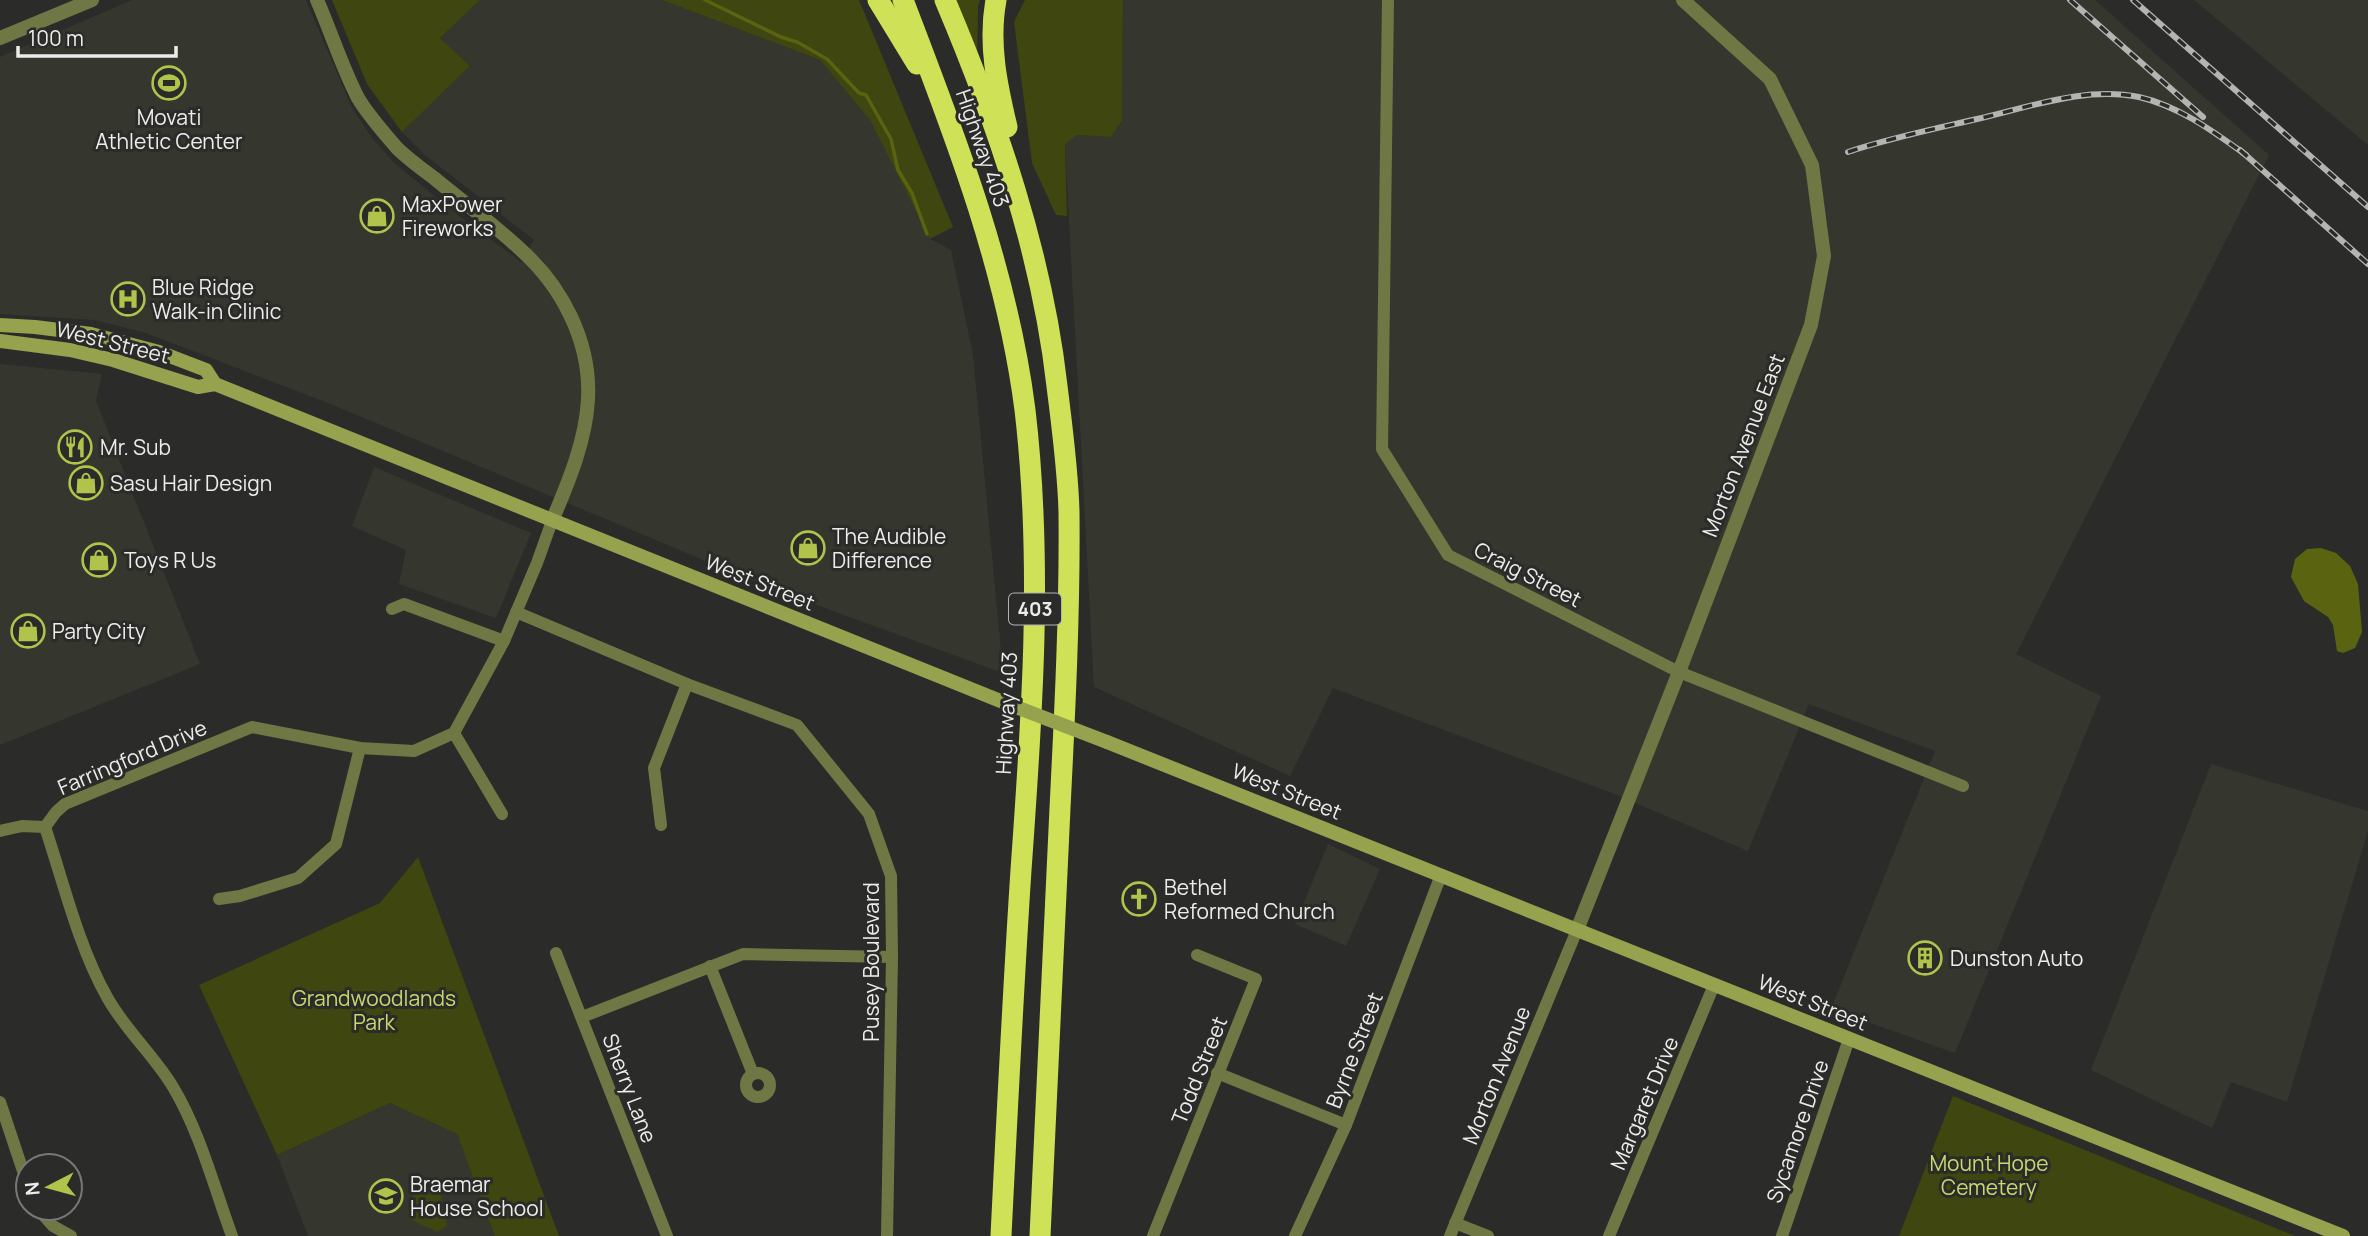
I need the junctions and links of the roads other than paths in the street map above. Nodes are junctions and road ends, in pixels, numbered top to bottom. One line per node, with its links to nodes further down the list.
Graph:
1 (92, 0): 9 (street)
2 (317, 0): 15 (street)
3 (878, 0): 10 (highway)
4 (903, 0): 10 (highway, Highway 403 / 403)
5 (945, 0): 11 (highway, Highway 403 / 403)
6 (996, 0): 11 (highway)
7 (1388, 0): 19 (street, Craig Street)
8 (1684, 0): 19 (street, Morton Avenue East)
9 (0, 38)
10 (968, 172): 49 (highway, Highway 403 / 403)
11 (1016, 195): 50 (highway, Highway 403 / 403)
12 (0, 325): 14 (main road, West Street)
13 (0, 341): 14 (main road, West Street)
14 (215, 384): 15 (main road, West Street)
15 (552, 521): 17 (street); 28 (main road, West Street, bridge)
16 (392, 609): 18 (street)
17 (516, 612): 18 (street); 20 (street, Pusey Boulevard)
18 (504, 641): 21 (street)
19 (1679, 672): 23 (street, Craig Street); 30 (street, Morton Avenue East)
20 (687, 684): 25 (street); 33 (street, Pusey Boulevard)
21 (454, 733): 22 (street, Farringford Drive); 24 (street)
22 (360, 748): 26 (street, Farringford Drive); 29 (street)
23 (1963, 786)
24 (502, 814)
25 (660, 825)
26 (45, 827): 27 (street); 46 (street)
27 (0, 831)
28 (1441, 875): 30 (main road, West Street); 41 (street, Byrne Street)
29 (219, 899)
30 (1577, 930): 35 (main road, West Street); 44 (street, Morton Avenue)
31 (556, 953): 36 (street, Sherry Lane)
32 (1197, 955): 38 (street, Todd Street)
33 (892, 957): 34 (street); 48 (street, Pusey Boulevard)
34 (710, 966): 36 (street); 39 (street)
35 (1714, 985): 37 (main road, West Street); 55 (street, Margaret Drive)
36 (582, 1017): 47 (street, Sherry Lane)
37 (1849, 1039): 56 (street, Sycamore Drive); 57 (main road, West Street)
38 (1217, 1073): 41 (street); 51 (street, Todd Street)
39 (752, 1074)
40 (0, 1102): 42 (street)
41 (1346, 1125): 52 (street, Byrne Street)
42 (17, 1152)
43 (49, 1222): 45 (street)
44 (1455, 1223): 53 (street, Morton Avenue); 54 (street)
45 (71, 1236)
46 (232, 1236)
47 (667, 1236)
48 (887, 1236)
49 (1001, 1236)
50 (1040, 1236)
51 (1153, 1236)
52 (1295, 1236)
53 (1450, 1236)
54 (1488, 1236)
55 (1609, 1236)
56 (1782, 1236)
57 (2343, 1236)

